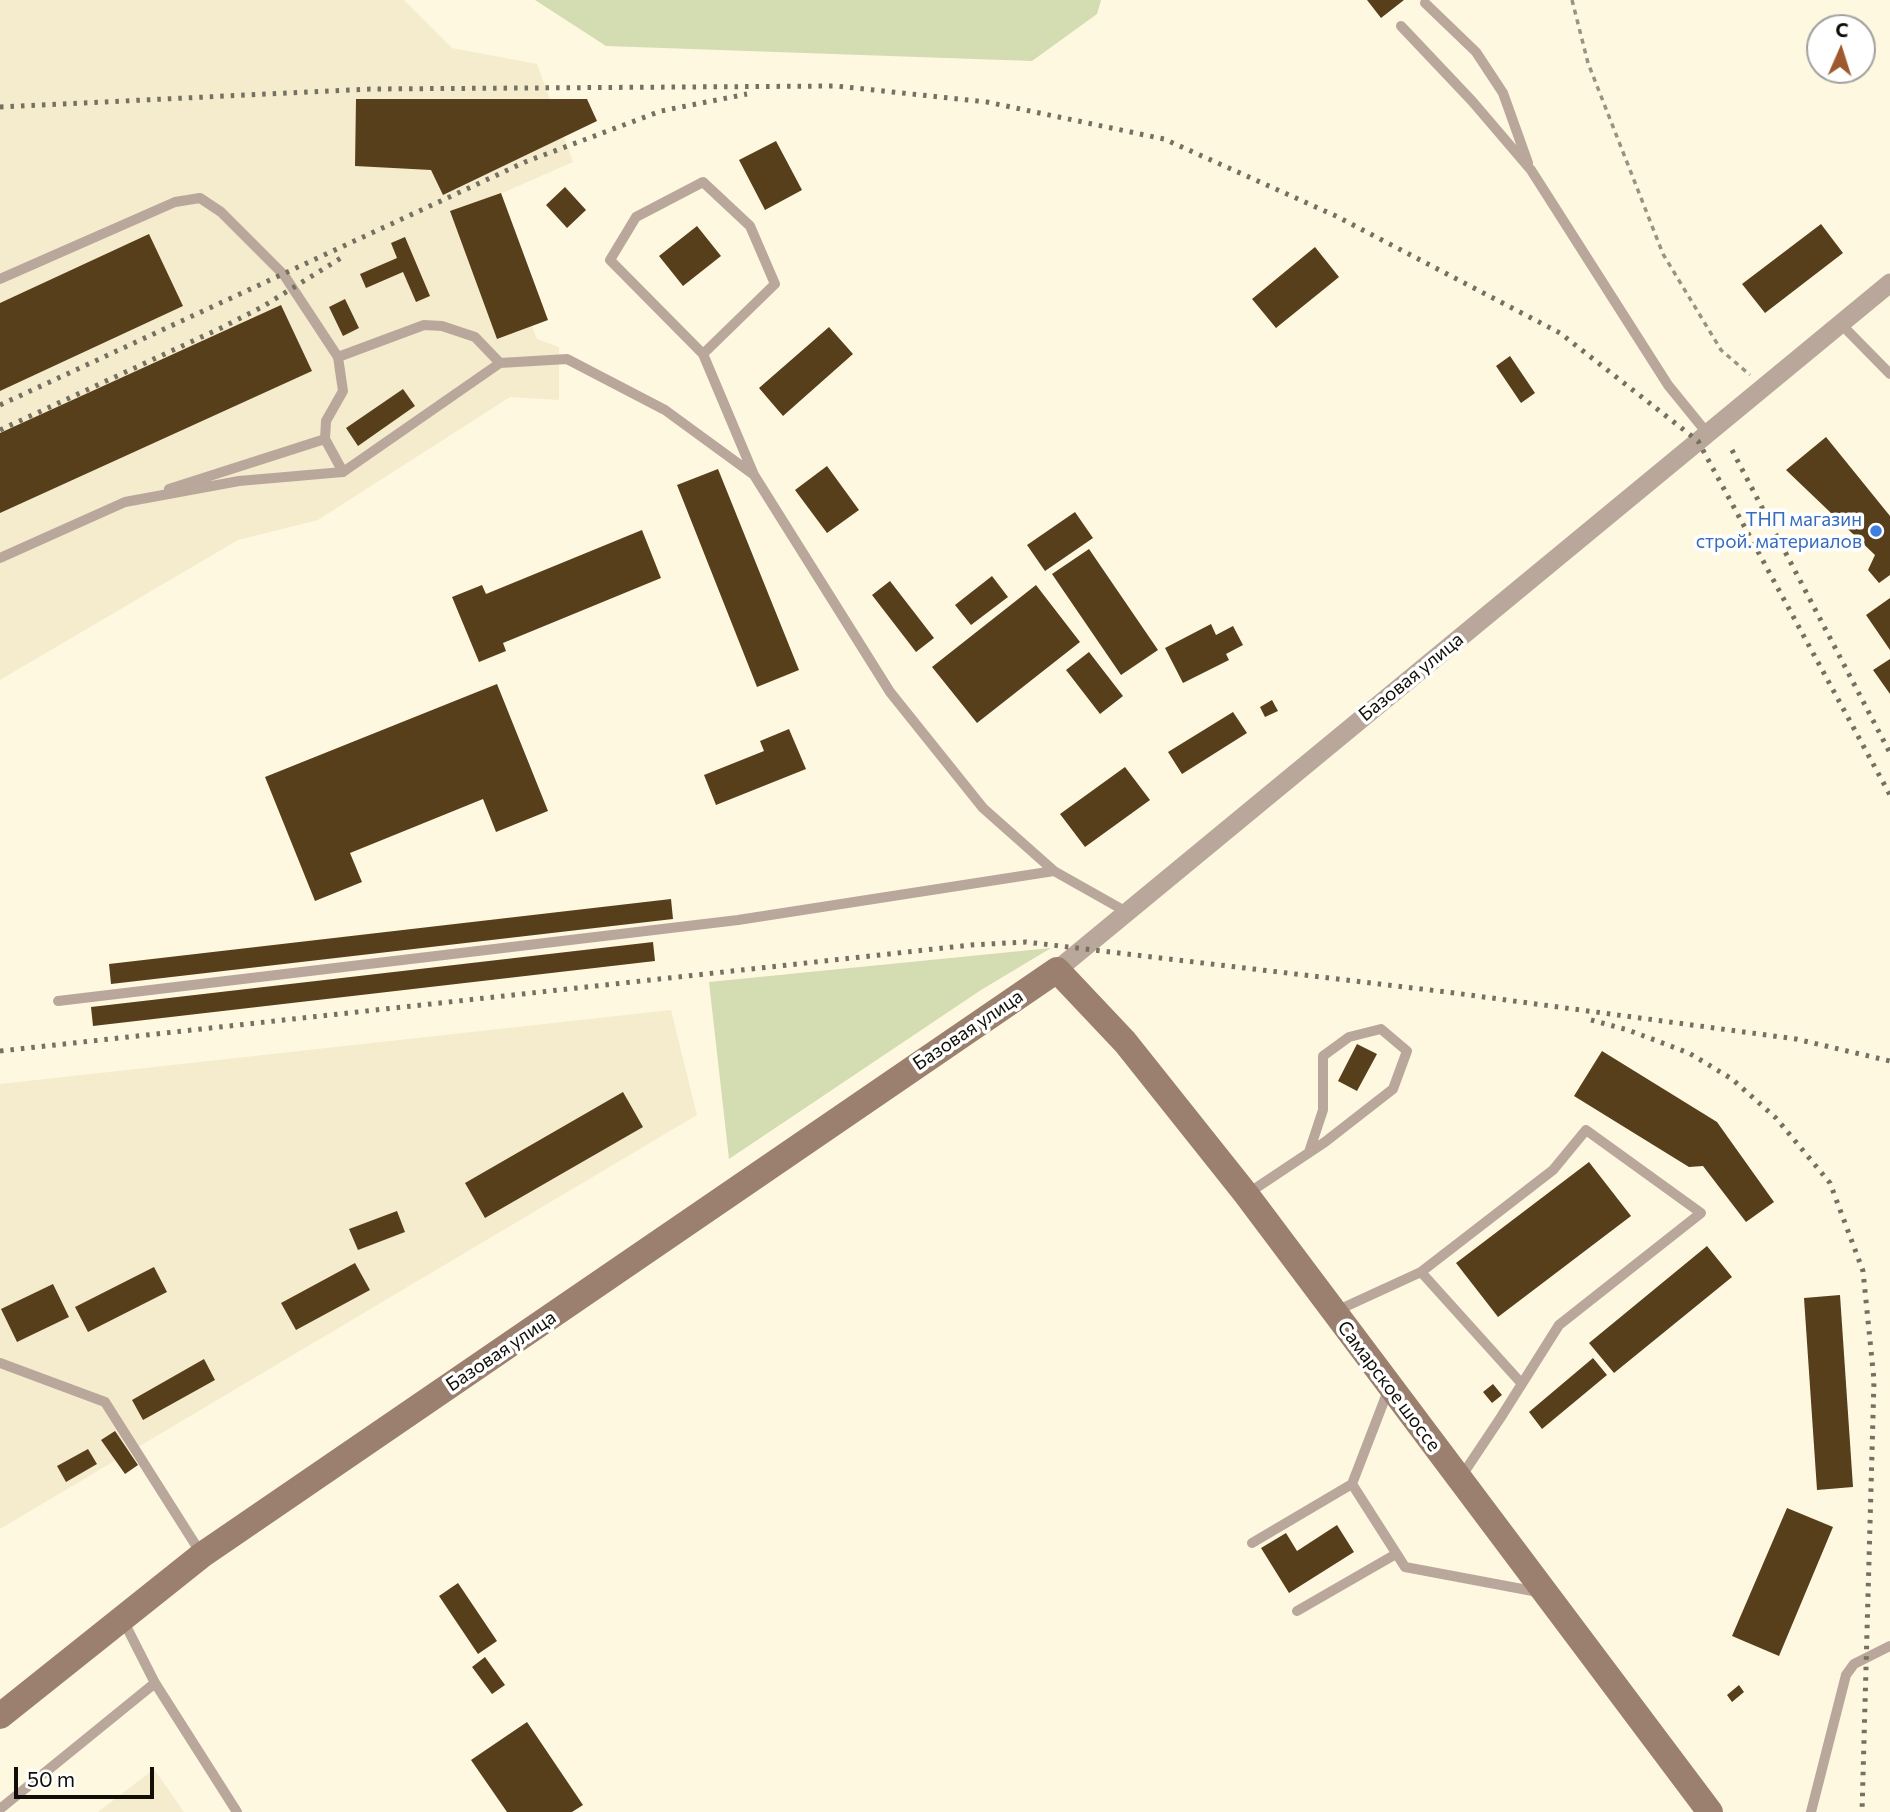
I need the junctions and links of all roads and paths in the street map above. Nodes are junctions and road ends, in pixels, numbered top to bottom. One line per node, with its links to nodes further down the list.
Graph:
1 (1572, 0): 12 (path)
2 (1425, 3): 4 (lane)
3 (1401, 26): 4 (lane)
4 (1531, 170): 13 (lane)
5 (0, 279): 9 (lane)
6 (1890, 283): 7 (street, Базовая улица)
7 (1840, 323): 11 (lane); 12 (street, Базовая улица)
8 (702, 354): 8 (lane); 16 (lane)
9 (338, 357): 10 (lane); 14 (lane)
10 (499, 363): 15 (lane); 16 (lane)
11 (1890, 374)
12 (1763, 387): 13 (street, Базовая улица)
13 (1707, 433): 20 (street, Базовая улица)
14 (325, 439): 15 (lane); 17 (lane)
15 (343, 472): 17 (lane)
16 (754, 475): 19 (lane)
17 (125, 502): 18 (lane)
18 (0, 558)
19 (1054, 871): 20 (lane); 22 (lane)
20 (1125, 911): 21 (street, Базовая улица)
21 (1057, 970): 24 (street, Самарское шоссе); 34 (street, Базовая улица)
22 (58, 1001)
23 (1308, 1152): 23 (lane); 24 (lane)
24 (1246, 1194): 26 (street, Самарское шоссе)
25 (1422, 1272): 26 (lane); 28 (lane); 28 (lane)
26 (1334, 1312): 29 (street, Самарское шоссе)
27 (0, 1363): 34 (lane)
28 (1522, 1384): 30 (lane)
29 (1390, 1387): 30 (street, Самарское шоссе); 31 (lane)
30 (1459, 1480): 35 (street, Самарское шоссе)
31 (1352, 1484): 32 (lane); 33 (lane)
32 (1252, 1543)
33 (1396, 1554): 35 (lane); 36 (lane)
34 (202, 1555): 37 (street, Базовая улица)
35 (1544, 1593): 43 (street, Самарское шоссе)
36 (1297, 1611)
37 (122, 1617): 39 (lane); 40 (street, Базовая улица)
38 (1890, 1646): 44 (lane)
39 (155, 1684): 41 (lane); 42 (lane)
40 (0, 1716)
41 (0, 1809)
42 (237, 1812)
43 (1710, 1812)
44 (1811, 1812)

